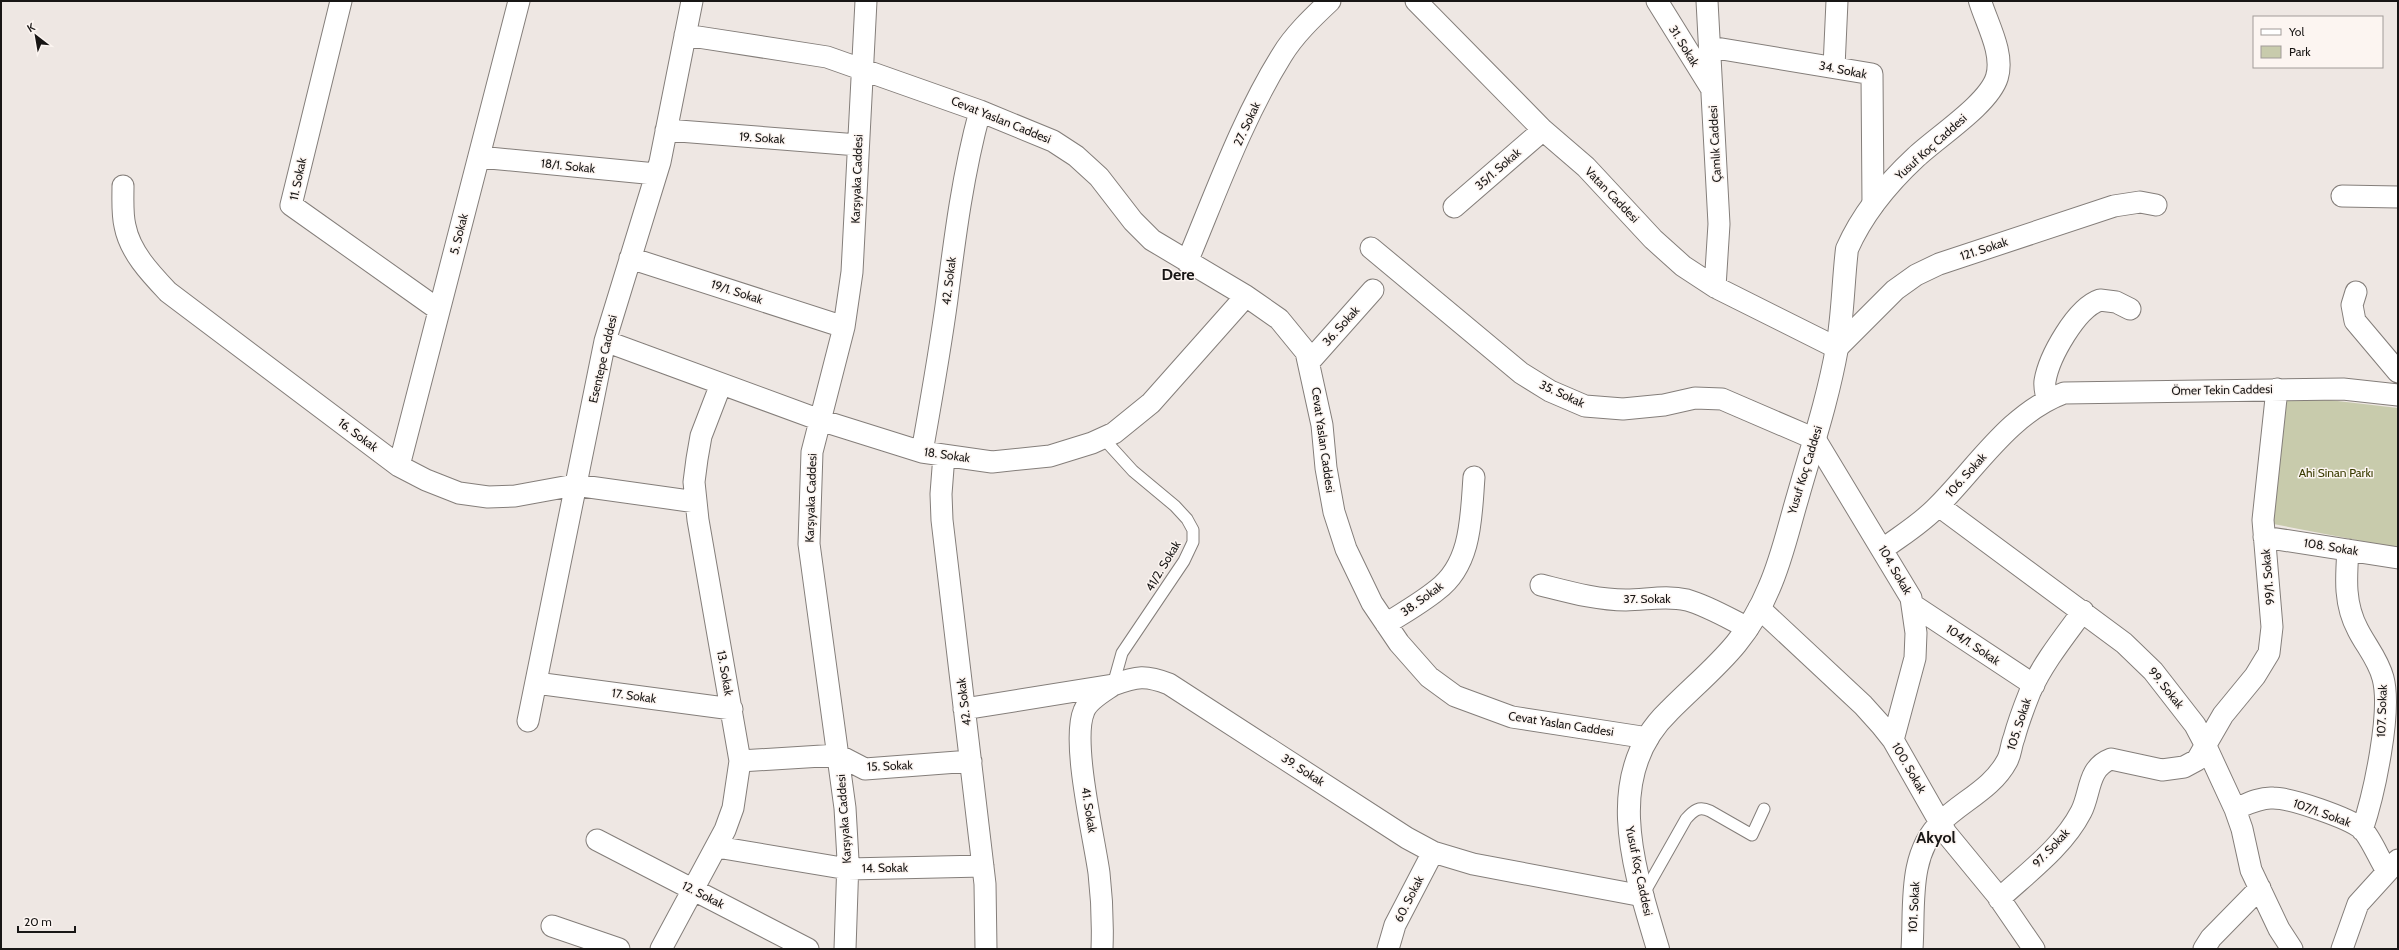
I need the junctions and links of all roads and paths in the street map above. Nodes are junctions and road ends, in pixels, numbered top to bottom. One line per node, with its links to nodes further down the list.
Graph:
1 (341, 1): 36 (street, 11. Sokak)
2 (519, 1): 20 (street, 5. Sokak)
3 (692, 1): 11 (street, Esentepe Caddesi)
4 (866, 1): 14 (street, Karşıyaka Caddesi)
5 (1330, 1): 30 (street, 27. Sokak)
6 (1416, 1): 18 (street, Vatan Caddesi)
7 (1657, 1): 15 (street, 31. Sokak)
8 (1707, 1): 12 (street, Çamlık Caddesi)
9 (1837, 1): 13 (street)
10 (1980, 1): 25 (street, Yusuf Koç Caddesi)
11 (685, 35): 14 (street, Cevat Yaslan Caddesi); 17 (street, Esentepe Caddesi)
12 (1710, 47): 13 (street, 34. Sokak); 15 (street, Çamlık Caddesi)
13 (1834, 67): 25 (street, 34. Sokak)
14 (861, 68): 16 (street, Cevat Yaslan Caddesi); 19 (street, Karşıyaka Caddesi)
15 (1712, 91): 31 (street, Çamlık Caddesi)
16 (980, 111): 30 (street, Cevat Yaslan Caddesi); 49 (street, 42. Sokak)
17 (666, 130): 19 (street, 19. Sokak); 21 (street, Esentepe Caddesi)
18 (1543, 130): 27 (street, 35/1. Sokak); 31 (street, Vatan Caddesi)
19 (858, 145): 37 (street, Karşıyaka Caddesi)
20 (479, 157): 21 (street, 18/1. Sokak); 36 (street, 5. Sokak)
21 (656, 174): 29 (street, Esentepe Caddesi)
22 (123, 186): 51 (street, 16. Sokak)
23 (2342, 196): 24 (street)
24 (2398, 197)
25 (1873, 205): 39 (street, Yusuf Koç Caddesi)
26 (2156, 205): 39 (street, 121. Sokak)
27 (1454, 207)
28 (1372, 248): 48 (street, 35. Sokak)
29 (630, 258): 37 (street, 19/1. Sokak); 38 (street, Esentepe Caddesi)
30 (1186, 262): 34 (street, Cevat Yaslan Caddesi)
31 (1714, 287): 39 (street, Vatan Caddesi)
32 (1373, 290): 40 (street, 36. Sokak)
33 (2356, 292): 41 (street)
34 (1246, 296): 40 (street, Cevat Yaslan Caddesi); 47 (street, 18. Sokak)
35 (2130, 309): 45 (street)
36 (439, 310): 51 (street, 5. Sokak)
37 (844, 327): 46 (street, Karşıyaka Caddesi)
38 (604, 341): 42 (street, 18. Sokak); 53 (street, Esentepe Caddesi)
39 (1837, 348): 48 (street, Yusuf Koç Caddesi)
40 (1308, 362): 64 (street, Cevat Yaslan Caddesi)
41 (2398, 372)
42 (721, 384): 46 (street, 18. Sokak); 54 (street, 13. Sokak)
43 (2277, 389): 44 (street, Ömer Tekin Caddesi); 45 (street, Ömer Tekin Caddesi); 56 (street, 99/1. Sokak)
44 (2398, 395)
45 (2047, 399): 55 (street, 106. Sokak)
46 (820, 420): 49 (street, 18. Sokak); 75 (street, Karşıyaka Caddesi)
47 (1103, 438): 50 (street, 18. Sokak); 68 (lane, 41/2. Sokak)
48 (1815, 439): 57 (street, 104. Sokak); 62 (street, Yusuf Koç Caddesi)
49 (922, 452): 50 (street, 18. Sokak)
50 (944, 455): 70 (street, 42. Sokak)
51 (399, 466): 53 (street, 16. Sokak)
52 (1474, 477): 64 (street, 38. Sokak)
53 (575, 485): 54 (street, 16. Sokak); 66 (street, Esentepe Caddesi)
54 (696, 502): 69 (street, 13. Sokak)
55 (1938, 506): 57 (street, 106. Sokak); 63 (street, 99. Sokak)
56 (2264, 537): 58 (street, 108. Sokak); 74 (street, 99/1. Sokak)
57 (1883, 549): 61 (street, 104. Sokak)
58 (2348, 550): 59 (street, 108. Sokak); 81 (street, 107. Sokak)
59 (2398, 558)
60 (1541, 585): 65 (street, 37. Sokak)
61 (1913, 605): 67 (street, 104/1. Sokak); 73 (street, 104. Sokak)
62 (1759, 608): 65 (street, Yusuf Koç Caddesi); 73 (street, 100. Sokak)
63 (2083, 611): 67 (street, 105. Sokak); 74 (street, 99. Sokak)
64 (1386, 624): 72 (street, Cevat Yaslan Caddesi)
65 (1748, 628): 72 (street, Yusuf Koç Caddesi)
66 (536, 683): 69 (street, 17. Sokak); 71 (street, Esentepe Caddesi)
67 (2034, 684): 80 (street, 105. Sokak)
68 (1113, 685): 70 (street, 39. Sokak); 84 (street, 39. Sokak); 99 (street, 41. Sokak)
69 (732, 709): 77 (street, 13. Sokak)
70 (964, 709): 76 (street, 42. Sokak)
71 (528, 721)
72 (1648, 738): 90 (street, Yusuf Koç Caddesi)
73 (1893, 740): 80 (street, 100. Sokak)
74 (2206, 746): 79 (street, 99. Sokak); 91 (street, 97. Sokak)
75 (838, 755): 76 (street, 15. Sokak); 77 (street); 87 (street, Karşıyaka Caddesi)
76 (971, 760): 85 (street, 42. Sokak)
77 (740, 761): 83 (street, 13. Sokak)
78 (1764, 809): 90 (lane)
79 (2235, 809): 81 (street, 107/1. Sokak); 88 (street, 99. Sokak)
80 (1940, 823): 91 (street, 100. Sokak); 101 (street, 101. Sokak)
81 (2362, 830): 86 (street, 107/1. Sokak)
82 (597, 840): 89 (street, 12. Sokak)
83 (717, 847): 87 (street, 14. Sokak); 89 (street, 13. Sokak)
84 (1433, 852): 90 (street, 39. Sokak); 93 (street, 60. Sokak)
85 (983, 866): 87 (street, 14. Sokak); 98 (street, 42. Sokak)
86 (2393, 866): 105 (street)
87 (848, 869): 97 (street, Karşıyaka Caddesi)
88 (2260, 888): 103 (street); 104 (street, 99. Sokak)
89 (694, 890): 95 (street, 13. Sokak); 96 (street, 12. Sokak)
90 (1643, 896): 100 (street, Yusuf Koç Caddesi)
91 (1999, 899): 102 (street, 100. Sokak)
92 (552, 926): 94 (street)
93 (1388, 948)
94 (619, 949)
95 (661, 949)
96 (808, 949)
97 (845, 949)
98 (986, 949)
99 (1102, 949)
100 (1658, 949)
101 (1912, 949)
102 (2034, 949)
103 (2204, 949)
104 (2292, 949)
105 (2342, 949)

